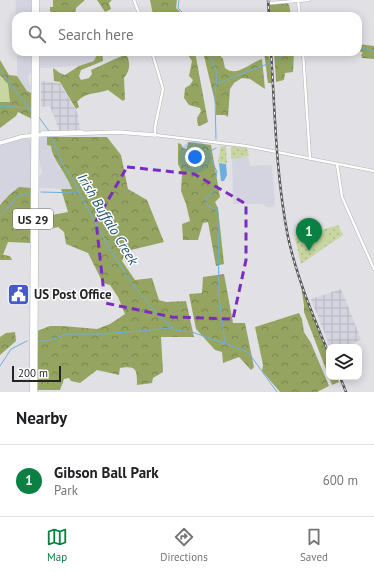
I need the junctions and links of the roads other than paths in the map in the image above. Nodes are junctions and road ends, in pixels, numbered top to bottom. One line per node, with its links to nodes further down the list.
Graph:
1 (34, 0): 7 (highway)
2 (37, 0): 8 (highway)
3 (134, 0): 9 (street)
4 (298, 0): 5 (street); 6 (street); 10 (street)
5 (310, 0)
6 (271, 3)
7 (34, 12)
8 (37, 12)
9 (138, 12)
10 (300, 12)
11 (34, 56): 15 (highway, US 29)
12 (37, 56): 15 (highway, US 29)
13 (153, 56): 19 (street)
14 (303, 56): 21 (street)
15 (36, 104): 18 (highway, US 29)
16 (95, 133): 17 (main road); 17 (main road); 19 (main road)
17 (58, 134): 18 (main road)
18 (38, 135): 20 (main road); 24 (highway, US 29); 24 (highway, US 29)
19 (155, 135): 21 (street)
20 (0, 143)
21 (310, 159): 22 (street)
22 (337, 164): 23 (street); 25 (street)
23 (374, 170)
24 (35, 176): 27 (highway, US 29); 28 (highway, US 29)
25 (373, 262): 26 (street)
26 (374, 269)
27 (32, 392)
28 (36, 392)

